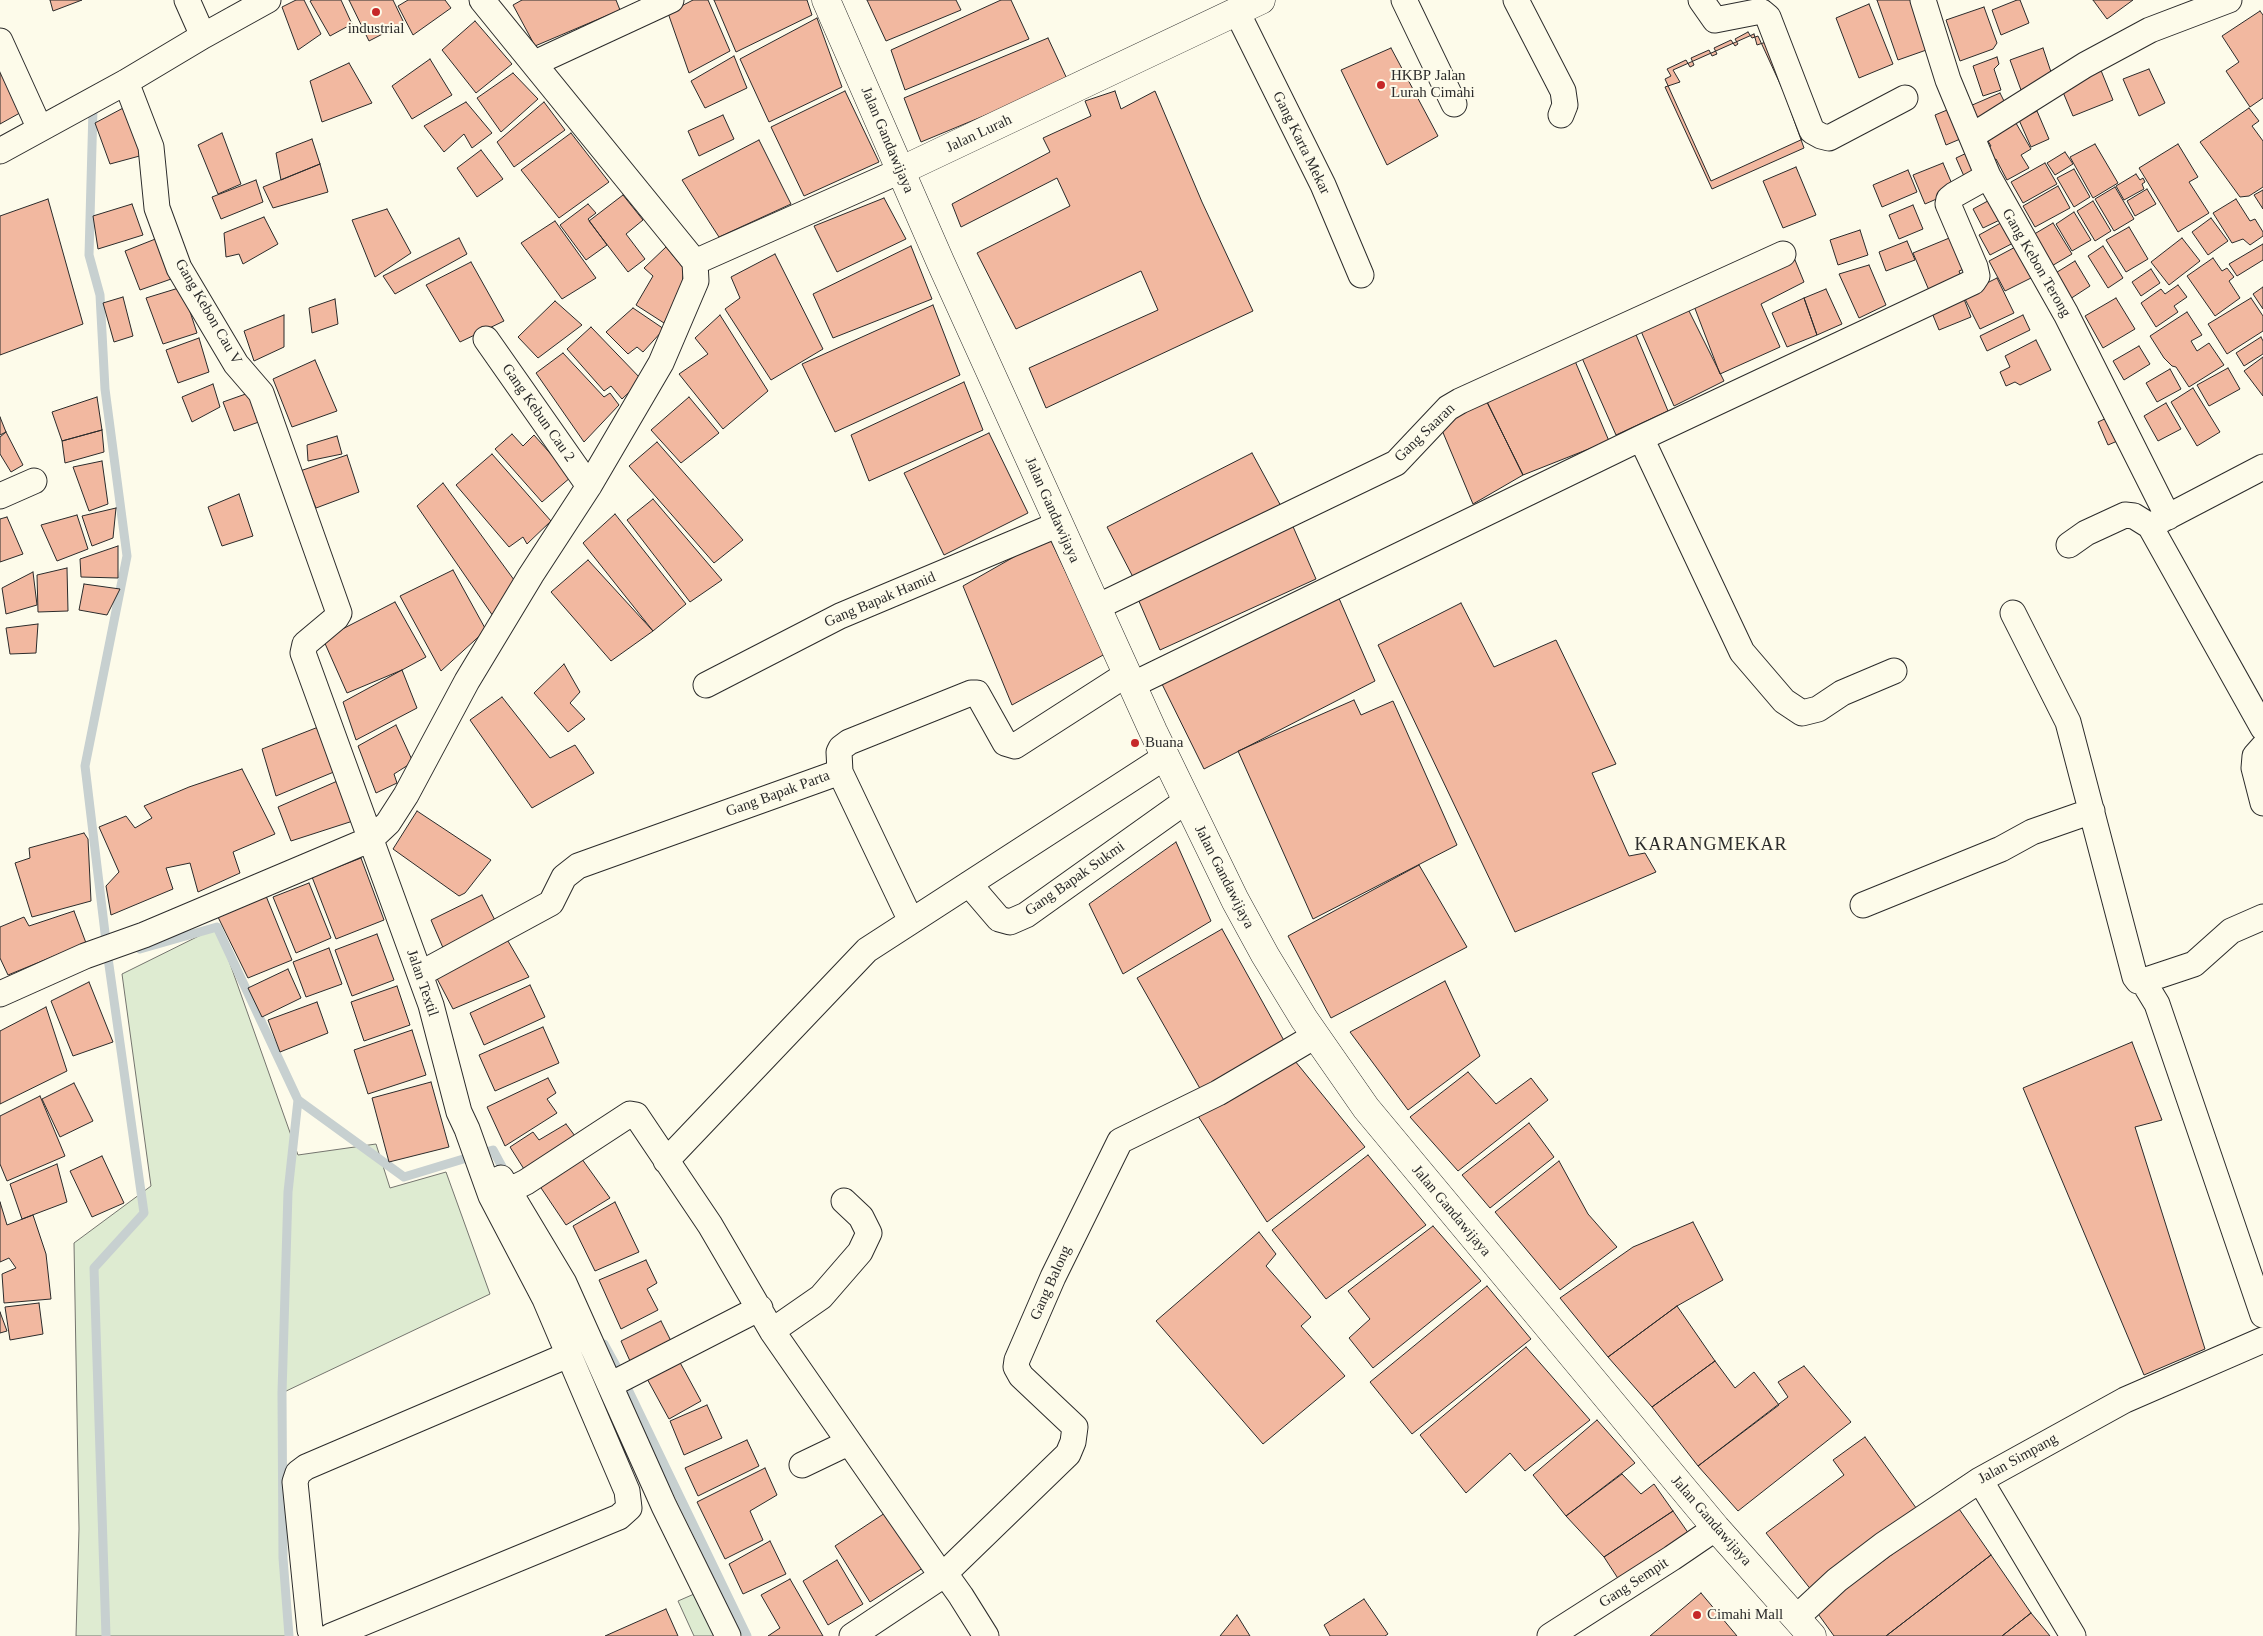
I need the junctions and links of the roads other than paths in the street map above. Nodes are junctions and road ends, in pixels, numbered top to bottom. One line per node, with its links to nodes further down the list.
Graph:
1 (188, 0): 13 (street)
2 (268, 0): 13 (street)
3 (482, 0): 15 (street)
4 (671, 0): 15 (street)
5 (826, 0): 23 (main road, Jalan Gandawijaya)
6 (1261, 0): 12 (main road, Jalan Lurah)
7 (1404, 0): 18 (street)
8 (1516, 0): 19 (street)
9 (1701, 0): 17 (street)
10 (1923, 0): 21 (street, Gang Kebon Terong)
11 (2229, 0): 21 (street)
12 (1237, 12): 23 (main road, Jalan Lurah); 27 (street, Gang Karta Mekar)
13 (203, 36): 16 (street)
14 (0, 41): 20 (street)
15 (535, 63): 26 (street)
16 (126, 82): 20 (street); 29 (street, Gang Kebon Cau V)
17 (1905, 98)
18 (1454, 104)
19 (1561, 115)
20 (40, 129): 22 (street)
21 (1972, 136): 24 (street, Gang Kebon Terong)
22 (0, 151)
23 (900, 171): 26 (street, Jalan Lurah); 36 (main road, Jalan Gandawijaya)
24 (1988, 176): 30 (street); 35 (street, Gang Kebon Terong)
25 (1784, 254): 38 (street, Gang Saaran)
26 (695, 262): 33 (street)
27 (1361, 275)
28 (486, 339): 33 (street, Gang Kebun Cau 2)
29 (261, 393): 50 (street, Jalan Textil)
30 (1641, 438): 40 (street); 41 (street)
31 (2263, 467): 35 (street)
32 (34, 481): 34 (street)
33 (589, 486): 50 (street)
34 (0, 496)
35 (2159, 521): 37 (street); 43 (street, Gang Kebon Terong)
36 (1059, 524): 38 (main road, Jalan Gandawijaya); 42 (street, Gang Bapak Hamid)
37 (2068, 545)
38 (1096, 607): 41 (main road, Jalan Gandawijaya)
39 (2013, 613): 49 (street)
40 (1894, 672)
41 (1130, 679): 45 (main road, Jalan Gandawijaya); 46 (street, Gang Bapak Parta)
42 (706, 685)
43 (2263, 728)
44 (2263, 747): 48 (street)
45 (1165, 757): 47 (main road, Jalan Gandawijaya); 51 (street)
46 (840, 772): 54 (street); 55 (street, Gang Bapak Parta)
47 (1186, 801): 51 (street, Gang Bapak Sukmi); 58 (main road, Jalan Gandawijaya)
48 (2263, 802)
49 (2092, 811): 52 (street); 56 (street)
50 (371, 840): 55 (street, Jalan Textil); 57 (street)
51 (969, 884): 54 (street)
52 (1863, 905)
53 (2263, 917): 56 (street)
54 (911, 921): 60 (street)
55 (420, 974): 59 (street, Jalan Textil)
56 (2143, 982): 64 (street)
57 (0, 994)
58 (1315, 1036): 72 (main road, Jalan Gandawijaya); 73 (street, Gang Balong)
59 (467, 1129): 61 (street); 67 (street)
60 (666, 1161): 61 (street); 63 (street)
61 (508, 1191): 68 (street)
62 (844, 1201): 65 (street)
63 (760, 1308): 65 (street); 68 (street)
64 (2263, 1315)
65 (772, 1331): 69 (street)
66 (2263, 1340): 71 (street, Jalan Simpang)
67 (568, 1355): 75 (street); 76 (street)
68 (610, 1385): 77 (street)
69 (848, 1443): 70 (street); 73 (street)
70 (802, 1465)
71 (1980, 1480): 74 (street, Jalan Simpang); 81 (street)
72 (1716, 1528): 74 (main road, Jalan Gandawijaya); 80 (street, Gang Sempit)
73 (942, 1576): 78 (street); 79 (street)
74 (1804, 1627)
75 (314, 1636)
76 (331, 1636)
77 (728, 1636)
78 (852, 1636)
79 (986, 1636)
80 (1550, 1636)
81 (2073, 1636)

